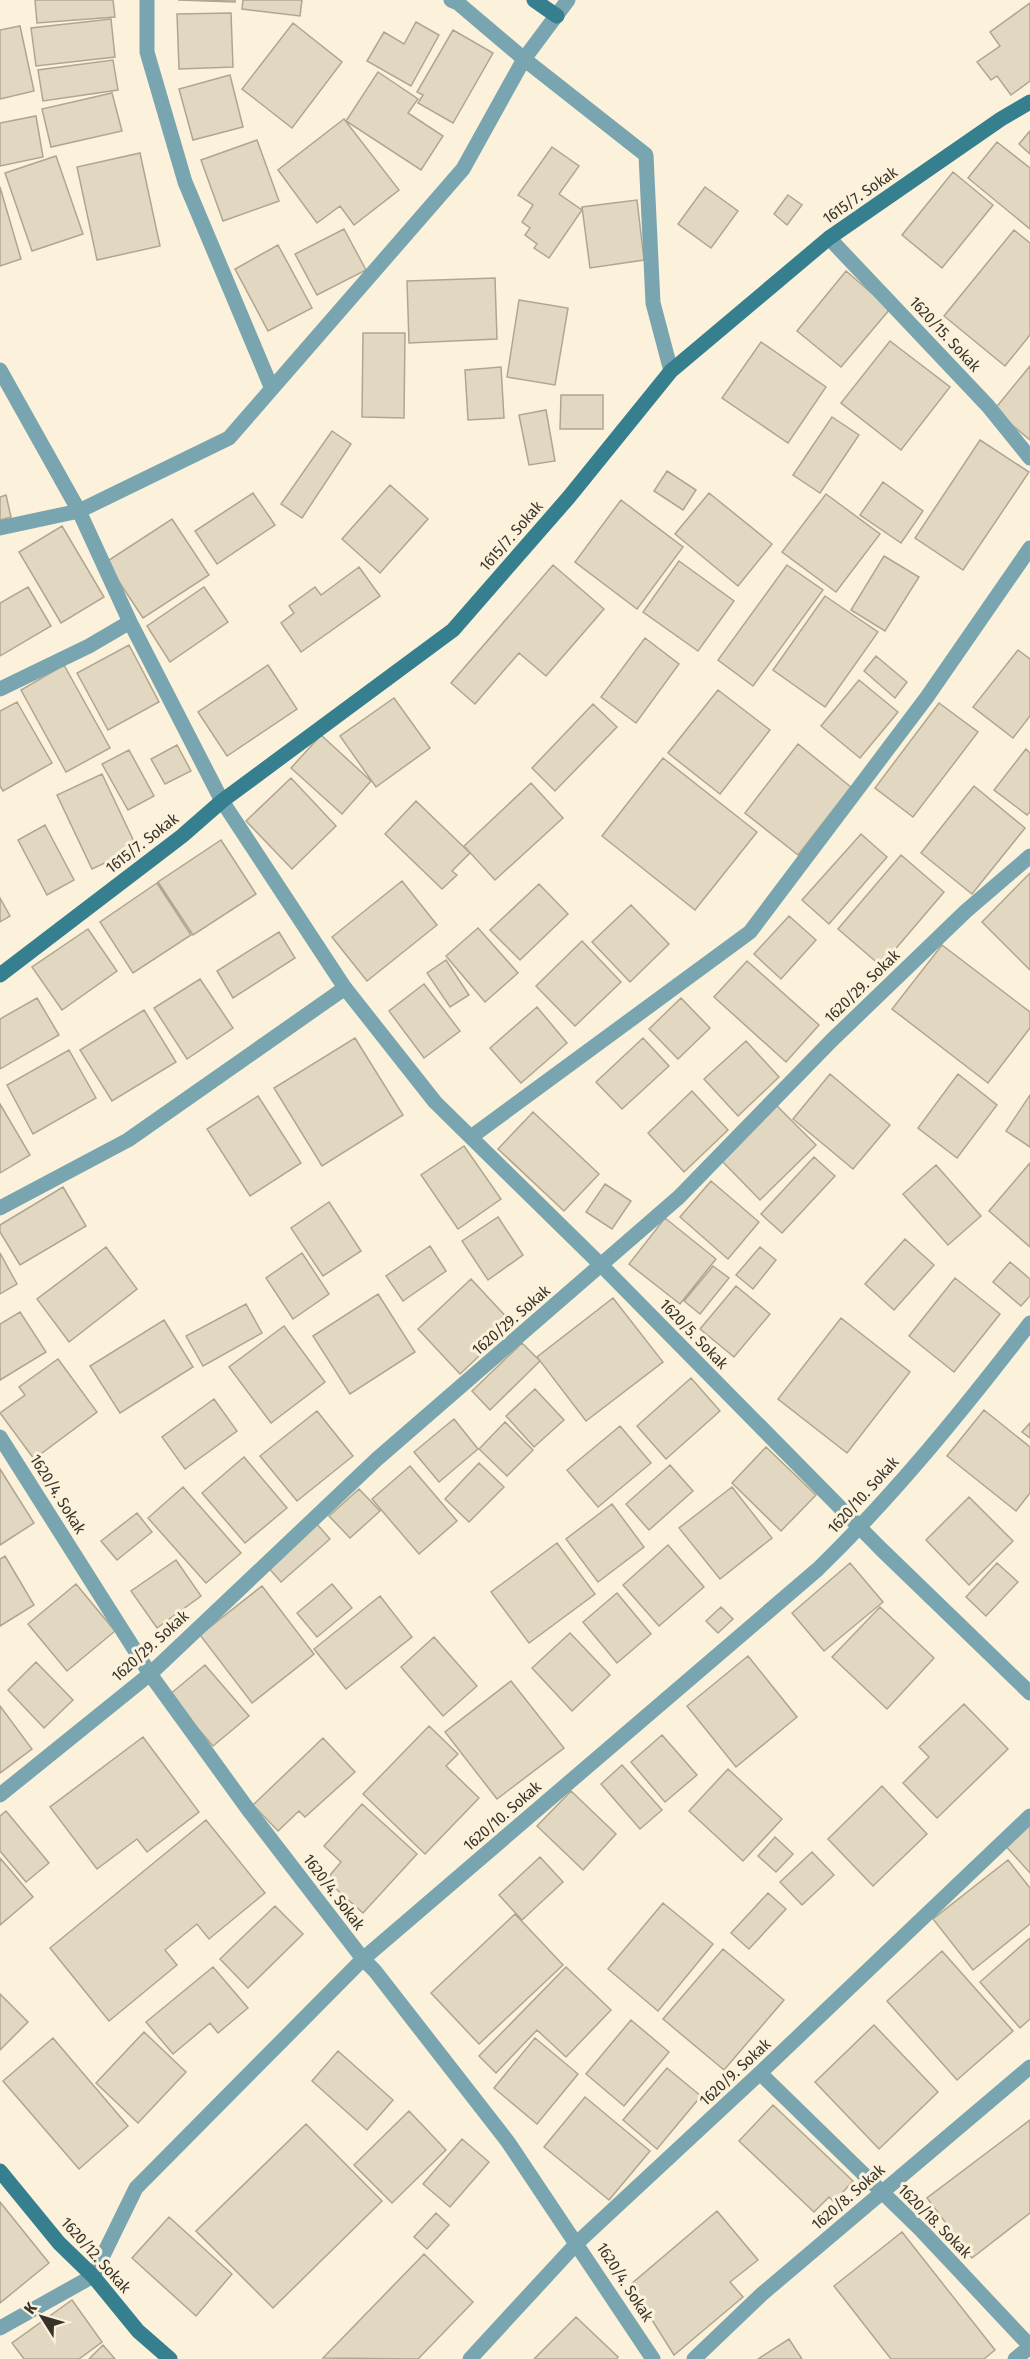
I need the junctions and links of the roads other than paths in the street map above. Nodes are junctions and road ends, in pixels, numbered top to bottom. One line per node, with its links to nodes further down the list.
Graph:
1 (147, 0): 11 (street)
2 (451, 0): 6 (street)
3 (534, 0): 5 (street)
4 (568, 0): 5 (street)
5 (556, 16): 6 (street)
6 (525, 59): 10 (street); 11 (street)
7 (1030, 102): 8 (street, 1615/7. Sokak)
8 (829, 238): 10 (street, 1615/7. Sokak); 12 (street, 1620/15. Sokak)
9 (0, 370): 13 (street, 1620/5. Sokak)
10 (671, 371): 18 (street, 1615/7. Sokak)
11 (272, 389): 13 (street)
12 (1030, 458)
13 (80, 511): 14 (street); 16 (street, 1620/5. Sokak)
14 (0, 528)
15 (1030, 548): 22 (street)
16 (130, 622): 17 (street); 18 (street, 1620/5. Sokak)
17 (0, 689)
18 (222, 801): 20 (street, 1615/7. Sokak); 21 (street, 1620/5. Sokak)
19 (1030, 856): 24 (street, 1620/29. Sokak)
20 (0, 975)
21 (345, 988): 22 (street, 1620/5. Sokak); 23 (street)
22 (471, 1137): 24 (street, 1620/5. Sokak)
23 (0, 1208)
24 (602, 1266): 27 (street, 1620/5. Sokak); 28 (street, 1620/29. Sokak)
25 (1030, 1323): 27 (street, 1620/10. Sokak)
26 (0, 1437): 28 (street, 1620/4. Sokak)
27 (859, 1528): 29 (street, 1620/5. Sokak); 32 (street, 1620/10. Sokak)
28 (150, 1674): 30 (street, 1620/29. Sokak); 32 (street, 1620/4. Sokak)
29 (1030, 1693)
30 (0, 1795)
31 (1030, 1816): 34 (street, 1620/9. Sokak)
32 (363, 1959): 37 (street, 1620/4. Sokak); 38 (street, 1620/10. Sokak)
33 (1030, 2067): 36 (street, 1620/8. Sokak)
34 (760, 2073): 36 (street, 1620/18. Sokak); 37 (street, 1620/9. Sokak)
35 (0, 2171): 38 (street, 1620/12. Sokak)
36 (882, 2193): 40 (street, 1620/18. Sokak); 44 (street, 1620/8. Sokak)
37 (577, 2243): 42 (street, 1620/9. Sokak); 43 (street, 1620/4. Sokak)
38 (93, 2277): 39 (street); 41 (street, 1620/12. Sokak)
39 (0, 2328)
40 (1030, 2347): 45 (street)
41 (170, 2359)
42 (470, 2359)
43 (653, 2359)
44 (694, 2359)
45 (1015, 2359)

